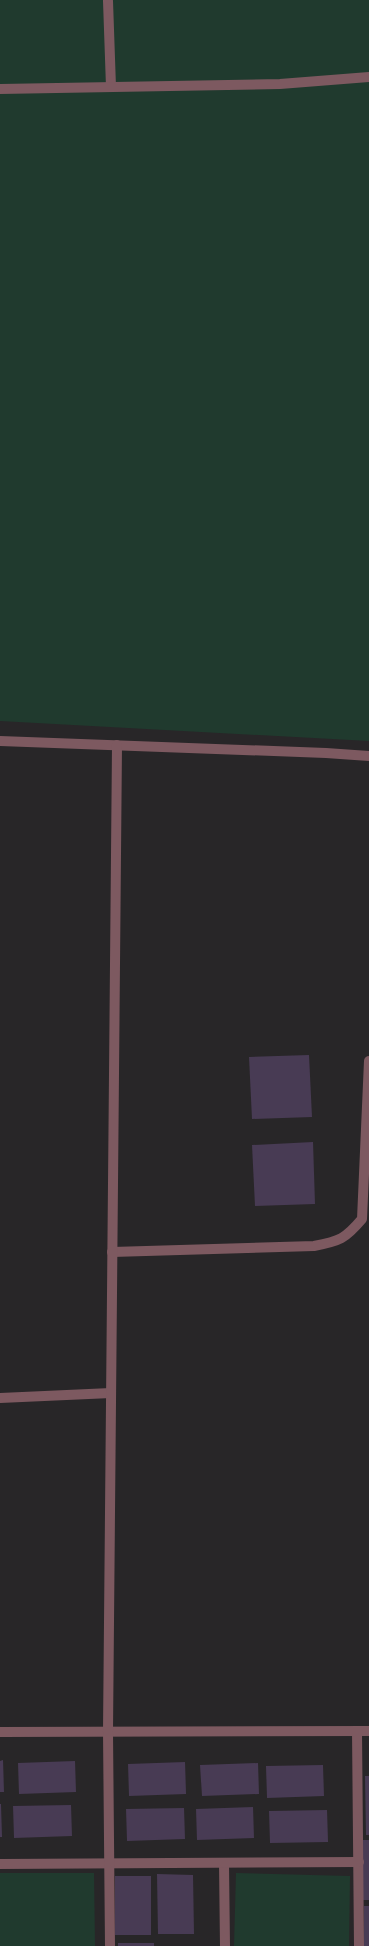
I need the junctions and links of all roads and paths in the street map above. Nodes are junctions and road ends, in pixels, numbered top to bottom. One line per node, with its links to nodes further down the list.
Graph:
1 (108, 1): 3 (street)
2 (369, 77): 3 (street)
3 (110, 87): 4 (street)
4 (0, 89)
5 (0, 741): 6 (street)
6 (116, 746): 7 (street); 9 (street)
7 (369, 756)
8 (369, 1061): 9 (street)
9 (112, 1252): 10 (street)
10 (111, 1393): 11 (street); 15 (street)
11 (0, 1398)
12 (357, 1731): 13 (street); 15 (street); 16 (street)
13 (369, 1731)
14 (0, 1732): 15 (street)
15 (108, 1732): 17 (street)
16 (359, 1862): 18 (street); 22 (street)
17 (110, 1863): 18 (street); 19 (street); 20 (street)
18 (224, 1863): 21 (street)
19 (0, 1864)
20 (110, 1946)
21 (225, 1946)
22 (359, 1946)

